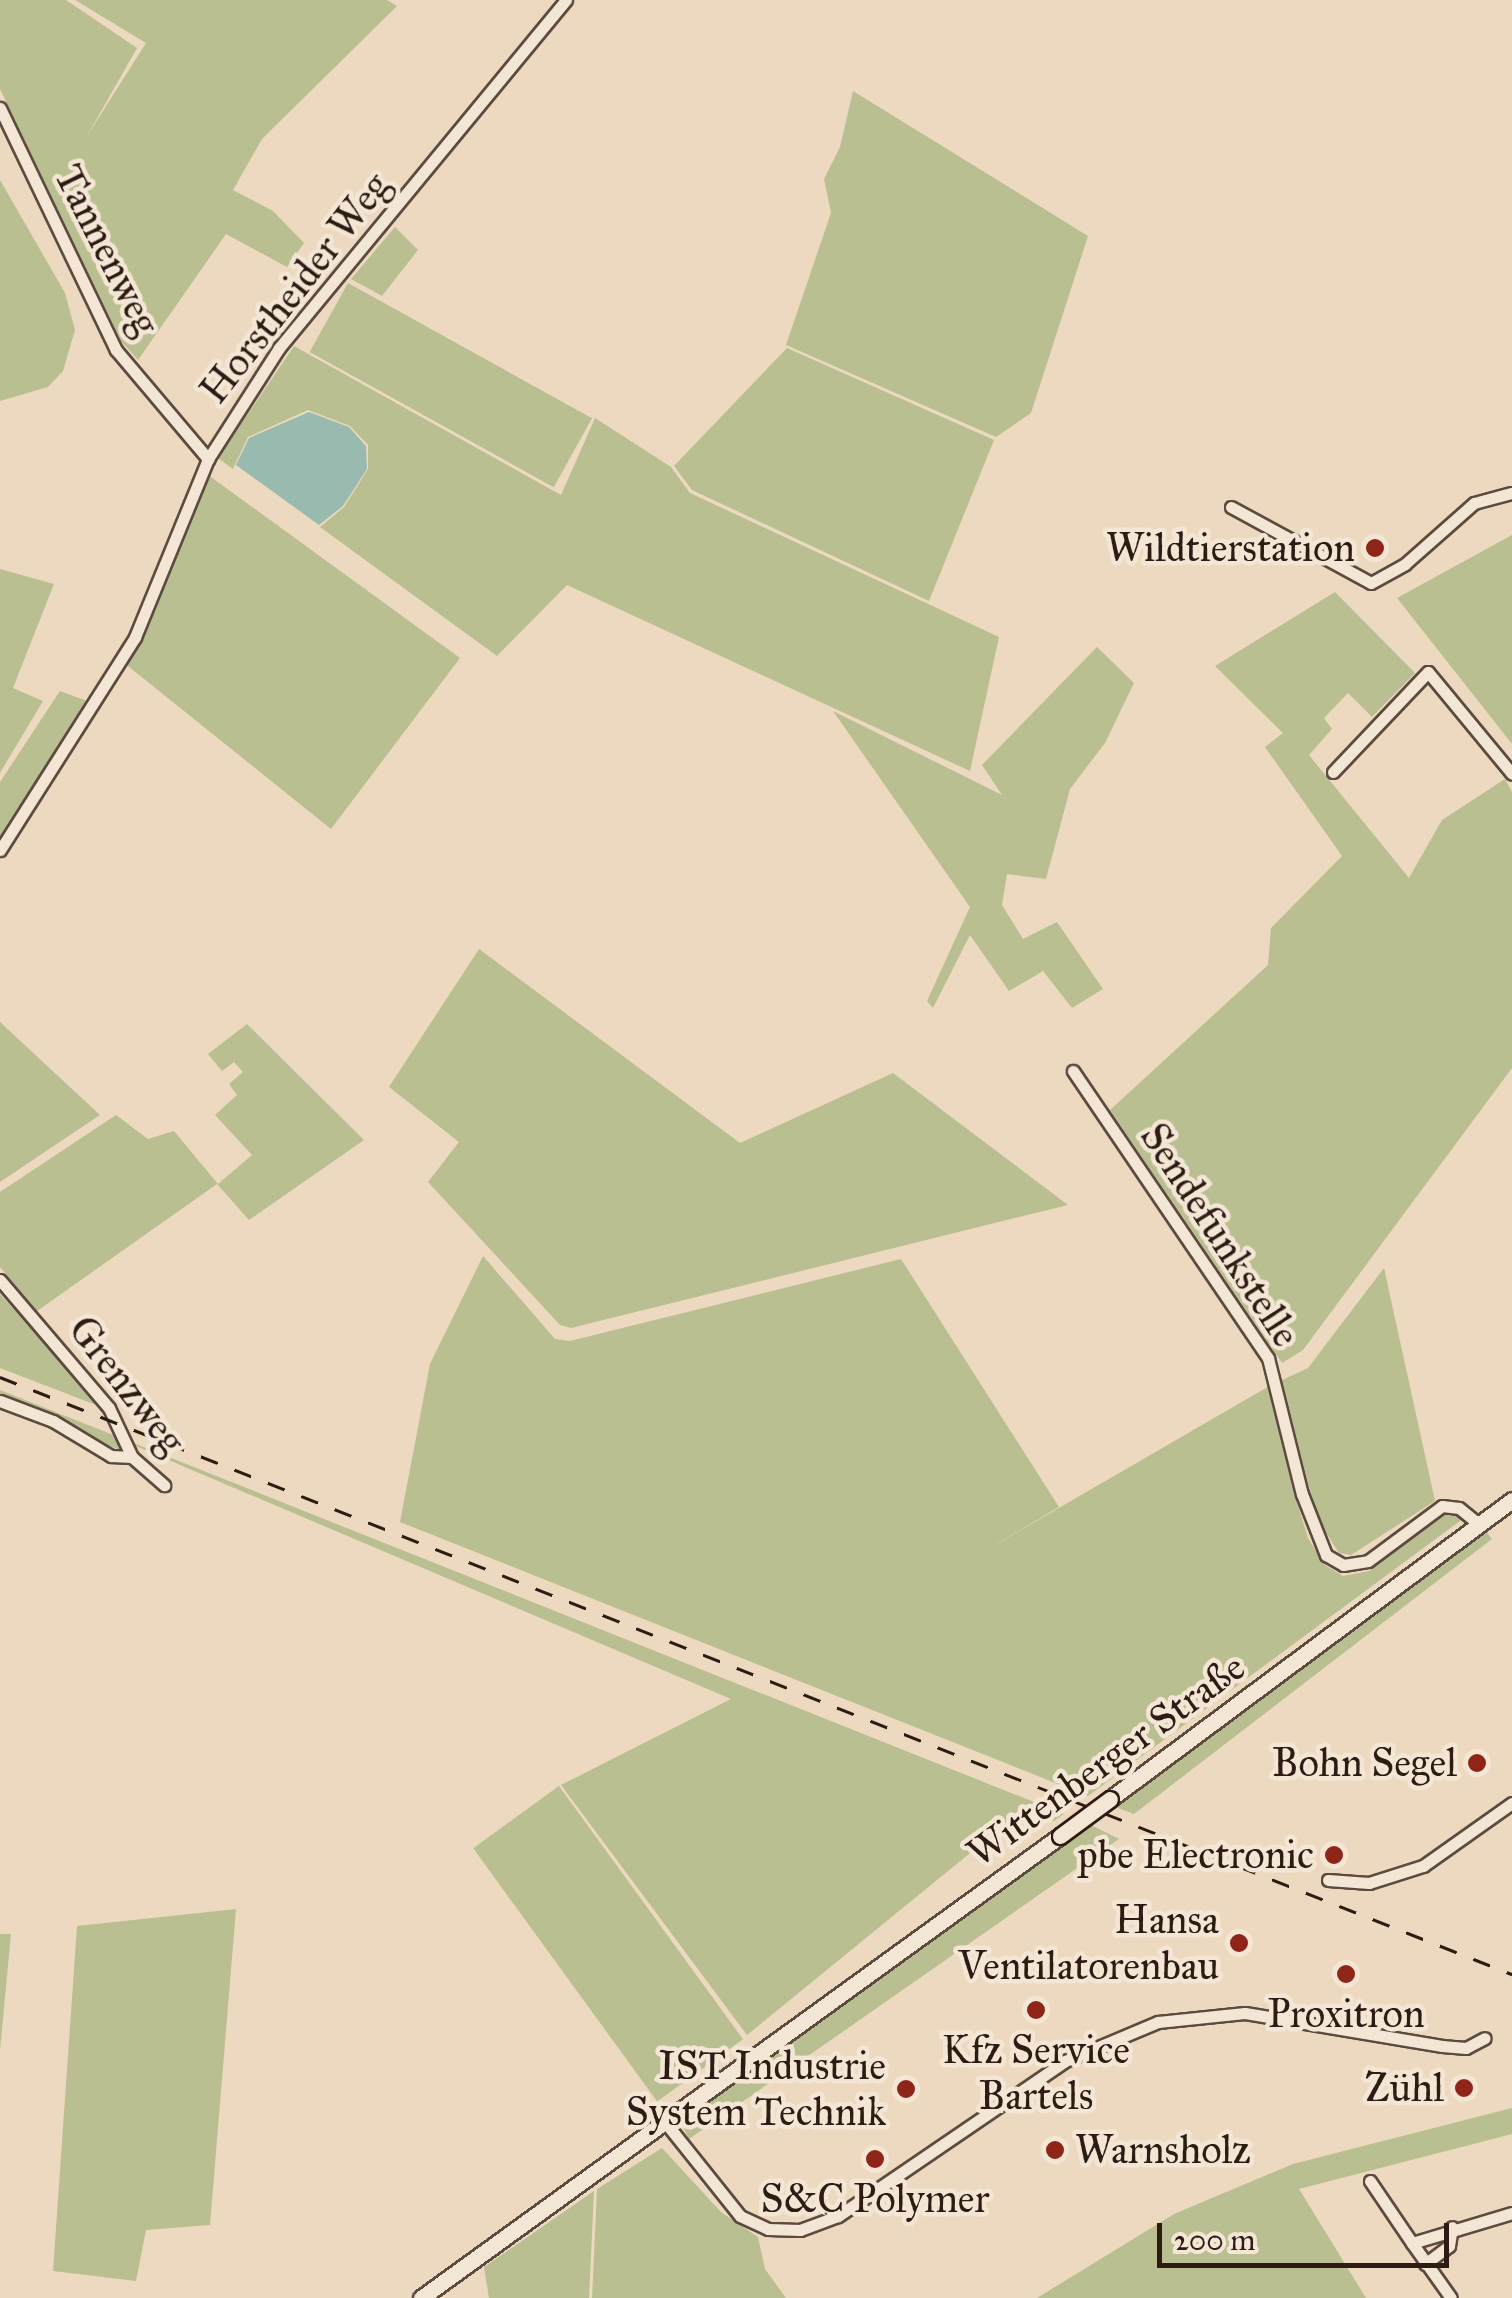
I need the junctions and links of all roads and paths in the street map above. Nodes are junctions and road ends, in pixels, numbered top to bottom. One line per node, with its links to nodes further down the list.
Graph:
1 (566, 0): 3 (street, Horstheider Weg)
2 (0, 108): 3 (street, Tannenweg)
3 (208, 459): 8 (street, Horstheider Weg)
4 (1512, 493): 5 (street)
5 (1231, 507)
6 (1333, 772): 7 (street)
7 (1512, 774)
8 (0, 850)
9 (1073, 1072): 15 (street, Sendefunkstelle)
10 (0, 1280): 12 (street, Grenzweg)
11 (0, 1401): 12 (street)
12 (132, 1458): 13 (street, Grenzweg)
13 (164, 1485)
14 (1512, 1500): 15 (main road, Wittenberger Straße)
15 (1480, 1525): 19 (main road, Wittenberger Straße, bridge)
16 (1512, 1802): 17 (street)
17 (1328, 1880)
18 (1485, 2038): 19 (street)
19 (664, 2122): 25 (main road, Wittenberger Straße)
20 (1370, 2181): 23 (street)
21 (1512, 2213): 22 (street)
22 (1452, 2227): 23 (street); 24 (street)
23 (1412, 2243): 24 (street)
24 (1425, 2264): 26 (street)
25 (421, 2298)
26 (1450, 2298)

